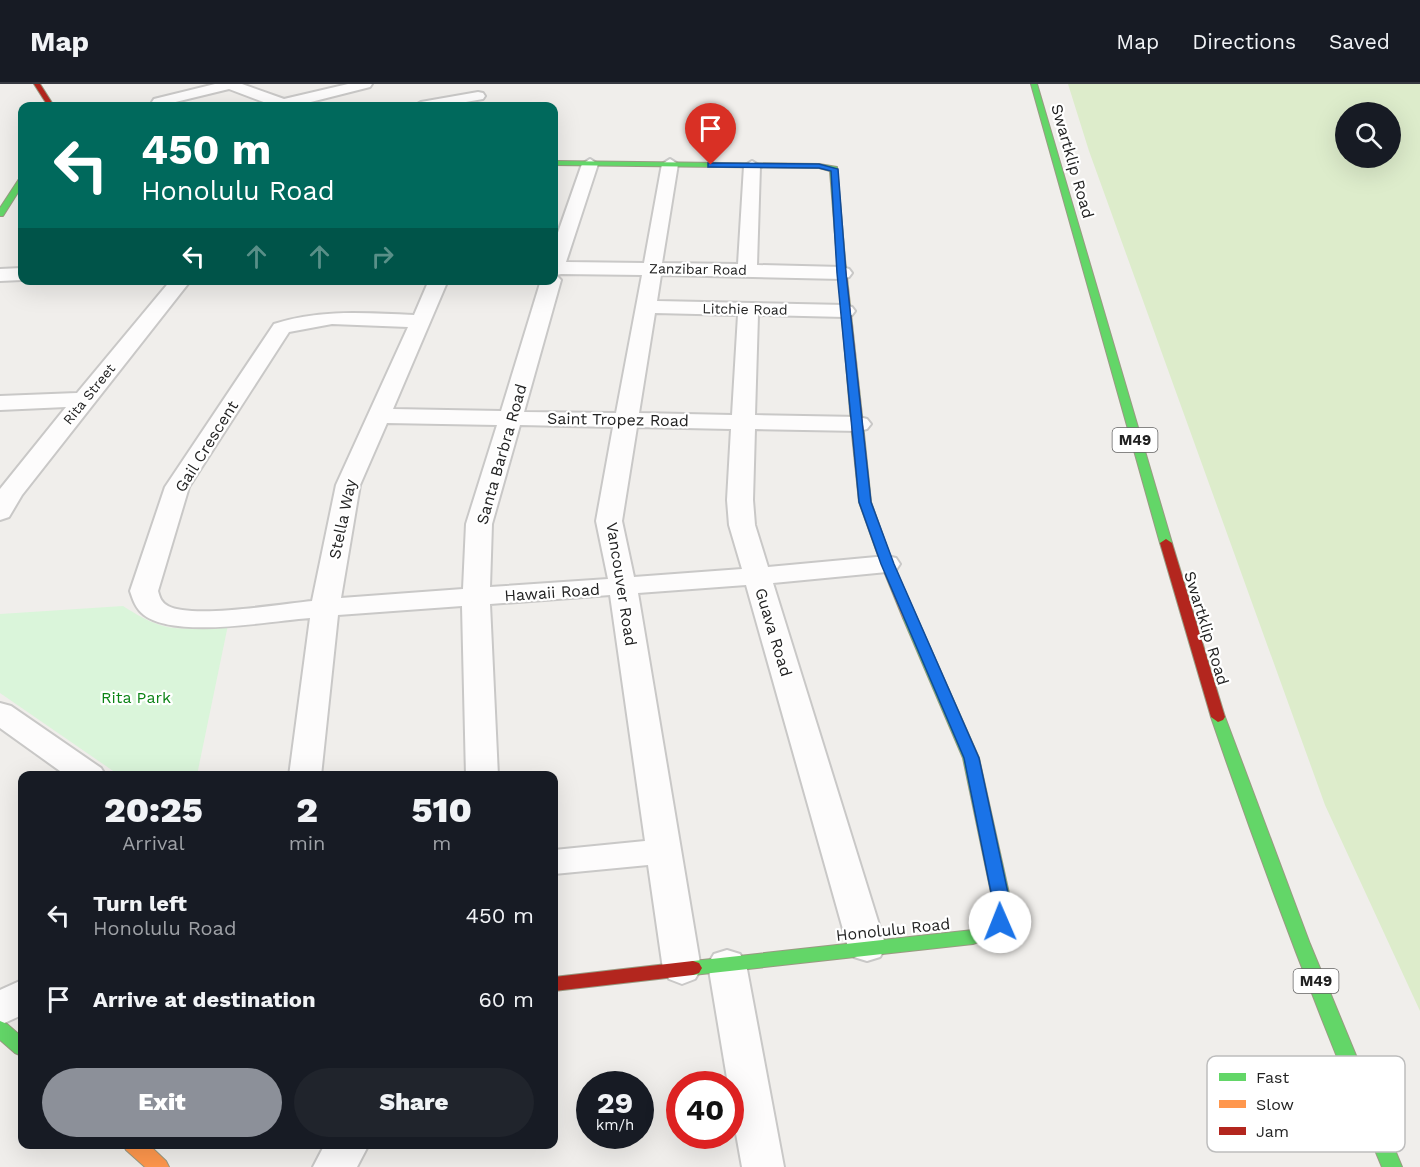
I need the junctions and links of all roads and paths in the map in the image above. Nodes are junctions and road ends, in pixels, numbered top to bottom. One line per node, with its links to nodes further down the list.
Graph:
1 (37, 84): 7 (street)
2 (230, 84): 8 (street); 9 (street)
3 (365, 84): 10 (street)
4 (462, 84): 6 (street)
5 (1034, 84): 60 (street, Swartklip Road / M49)
6 (478, 96): 11 (street); 12 (street)
7 (48, 102)
8 (159, 102)
9 (273, 102)
10 (297, 102)
11 (444, 102)
12 (488, 102)
13 (558, 163): 14 (street, Honolulu Road)
14 (590, 164): 15 (street, Honolulu Road); 19 (street)
15 (670, 164): 16 (street, Honolulu Road); 21 (street, Vancouver Road)
16 (752, 166): 22 (street); 23 (street, Honolulu Road)
17 (18, 187): 18 (street)
18 (2, 208)
19 (558, 257)
20 (558, 269): 21 (street, Zanzibar Road)
21 (652, 269): 22 (street, Zanzibar Road); 29 (street, Vancouver Road)
22 (747, 270): 23 (street, Zanzibar Road)
23 (842, 273): 31 (street, Honolulu Road)
24 (18, 274): 25 (street)
25 (0, 275)
26 (178, 285): 33 (street, Rita Street)
27 (437, 285): 32 (street, Stella Way)
28 (549, 285): 36 (street, Santa Barbra Road)
29 (646, 307): 30 (street, Litchie Road); 37 (street, Vancouver Road)
30 (748, 309): 31 (street, Litchie Road); 38 (street, Guava Road)
31 (845, 311): 39 (street, Honolulu Road)
32 (421, 321): 35 (street, Stella Way); 45 (street, Gail Crescent)
33 (84, 400): 34 (street); 40 (street, Rita Street)
34 (0, 403)
35 (377, 416): 36 (street, Saint Tropez Road); 45 (street, Stella Way)
36 (511, 417): 37 (street, Saint Tropez Road); 44 (street, Santa Barbra Road)
37 (627, 420): 38 (street, Saint Tropez Road); 43 (street, Vancouver Road)
38 (743, 422): 39 (street, Saint Tropez Road); 42 (street, Guava Road)
39 (858, 424): 41 (street, Honolulu Road)
40 (0, 512)
41 (887, 564): 42 (street, Hawaii Road); 52 (street, Honolulu Road)
42 (757, 576): 43 (street, Hawaii Road); 52 (street, Guava Road)
43 (623, 587): 44 (street, Hawaii Road); 50 (street, Vancouver Road)
44 (476, 598): 45 (street, Hawaii Road); 49 (street, Santa Barbra Road)
45 (325, 608): 48 (street, Stella Way)
46 (0, 713): 47 (street)
47 (83, 771)
48 (306, 771)
49 (482, 771)
50 (664, 850): 51 (street); 54 (street, Vancouver Road)
51 (558, 862)
52 (867, 947): 53 (street, Honolulu Road)
53 (728, 964): 54 (street, Honolulu Road); 66 (street)
54 (682, 969): 55 (street, Honolulu Road)
55 (558, 984)
56 (18, 998): 57 (street)
57 (0, 1010)
58 (0, 1029): 59 (street)
59 (18, 1045)
60 (1345, 1056)
61 (139, 1149): 64 (street)
62 (345, 1149): 65 (street)
63 (1386, 1152): 67 (street, Swartklip Road / M49)
64 (159, 1167)
65 (334, 1167)
66 (763, 1167)
67 (1392, 1167)

